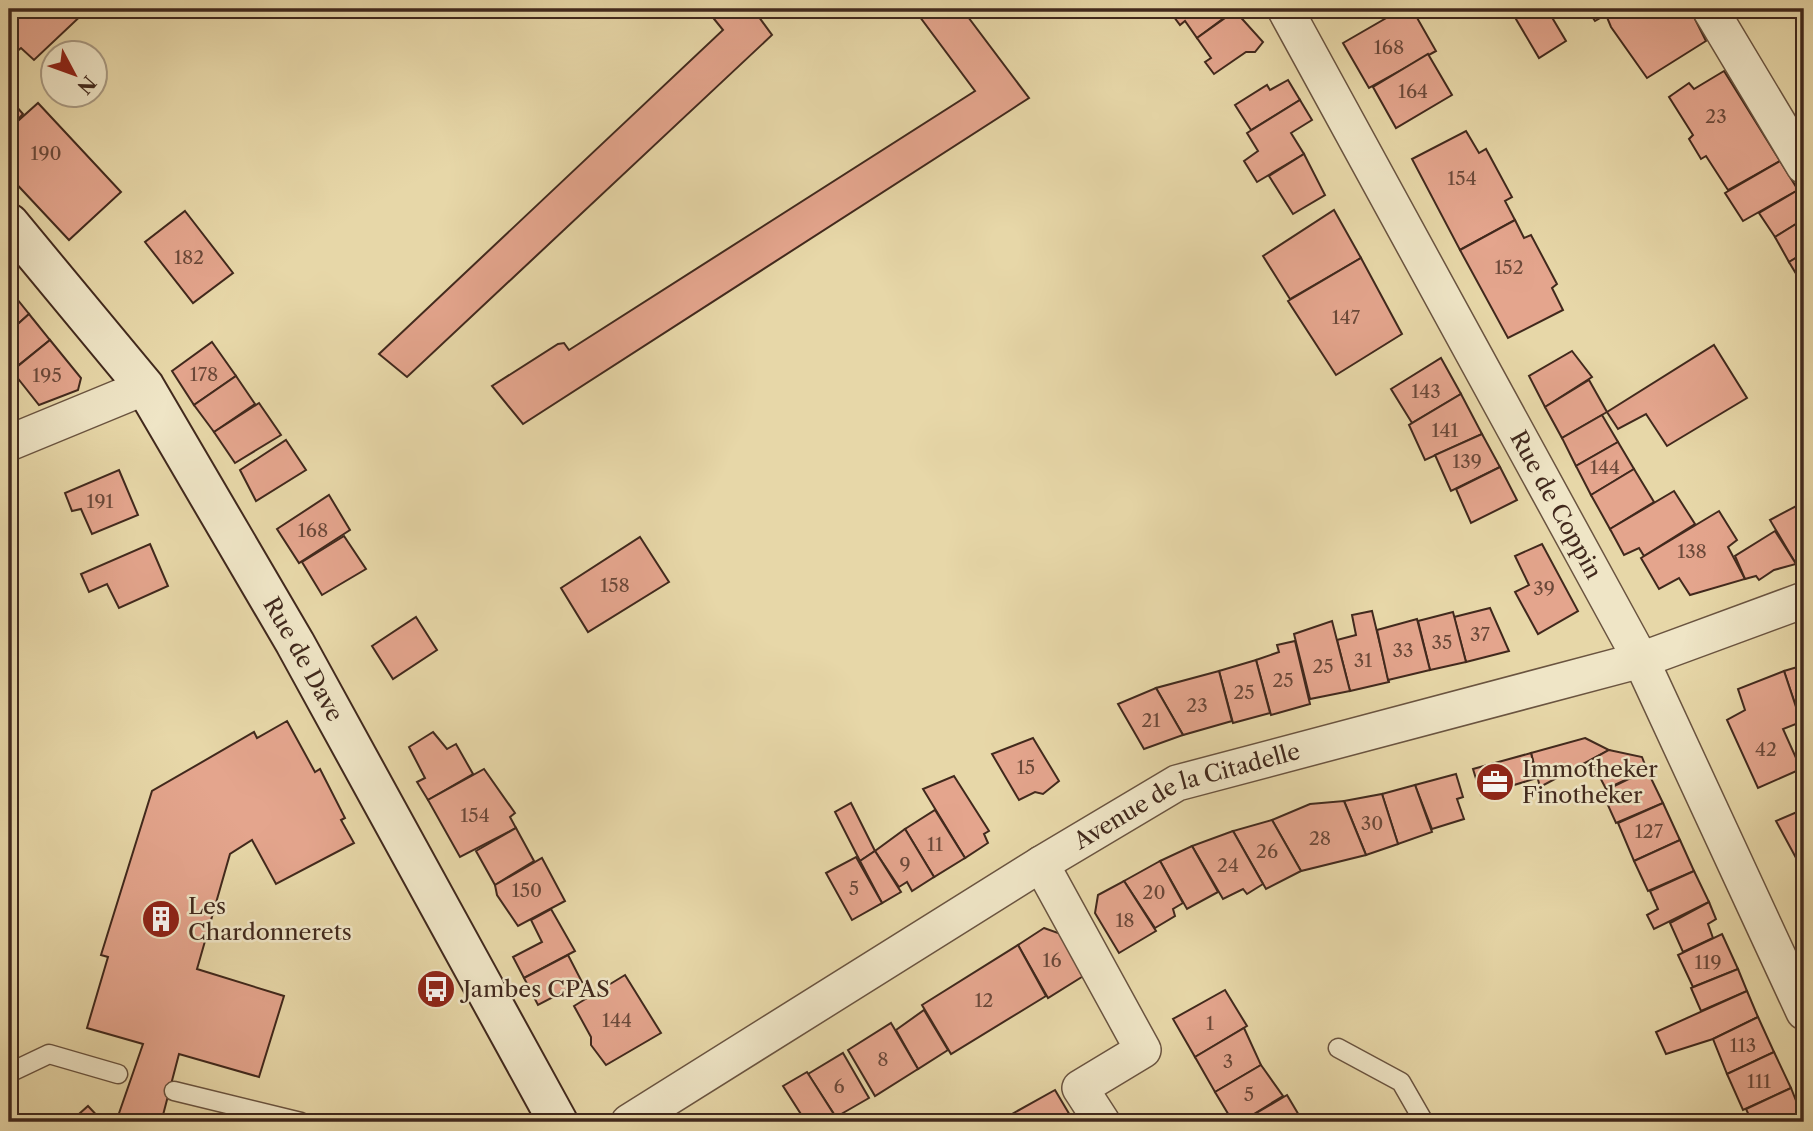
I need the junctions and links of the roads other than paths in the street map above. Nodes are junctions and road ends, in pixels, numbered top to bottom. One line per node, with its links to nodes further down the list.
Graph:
1 (1285, 9): 8 (street, Rue de Coppin)
2 (1710, 9): 3 (street)
3 (1799, 147)
4 (9, 223): 5 (main road, Rue de Dave)
5 (145, 387): 6 (street); 16 (main road, Rue de Dave)
6 (9, 443)
7 (1804, 600): 8 (street, Avenue de la Citadelle)
8 (1641, 660): 9 (street, Avenue de la Citadelle); 10 (street, Rue de Coppin)
9 (1041, 864): 17 (street, Avenue de la Citadelle); 18 (street)
10 (1804, 1012)
11 (1338, 1048): 19 (lane)
12 (9, 1073): 13 (lane)
13 (118, 1074)
14 (174, 1091): 15 (lane)
15 (301, 1122)
16 (558, 1122)
17 (629, 1122)
18 (1102, 1122)
19 (1424, 1122)

